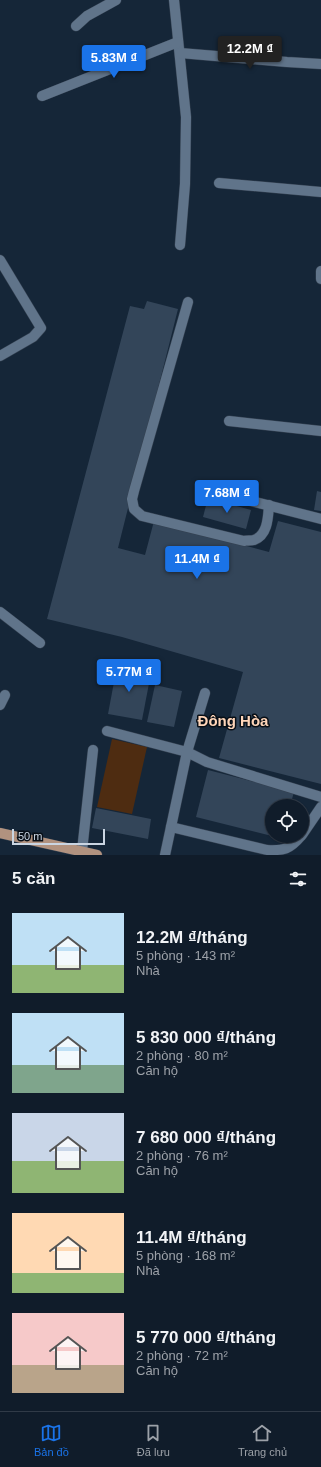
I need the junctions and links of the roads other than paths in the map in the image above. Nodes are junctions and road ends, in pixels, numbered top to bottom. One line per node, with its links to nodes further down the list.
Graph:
1 (116, 0): 3 (street)
2 (174, 0): 4 (street)
3 (76, 26)
4 (178, 42): 5 (street); 7 (street)
5 (180, 53): 6 (street); 10 (street)
6 (321, 64)
7 (42, 96)
8 (219, 182): 9 (street)
9 (321, 192)
10 (180, 245)
11 (0, 260): 15 (street)
12 (321, 271): 13 (street)
13 (321, 279)
14 (188, 302): 19 (street)
15 (0, 356)
16 (229, 421): 17 (street)
17 (321, 431)
18 (216, 492): 19 (street)
19 (269, 505): 20 (street)
20 (321, 519)
21 (0, 612): 22 (street)
22 (40, 643)
23 (205, 693): 28 (street)
24 (5, 696): 25 (street)
25 (0, 705)
26 (107, 731): 28 (street)
27 (93, 750): 35 (street)
28 (187, 752): 29 (street); 32 (street)
29 (321, 797)
30 (321, 807): 31 (street)
31 (309, 825)
32 (171, 827): 34 (street); 37 (street)
33 (0, 833): 35 (main road)
34 (295, 843)
35 (82, 851): 36 (main road)
36 (97, 855)
37 (165, 855)

